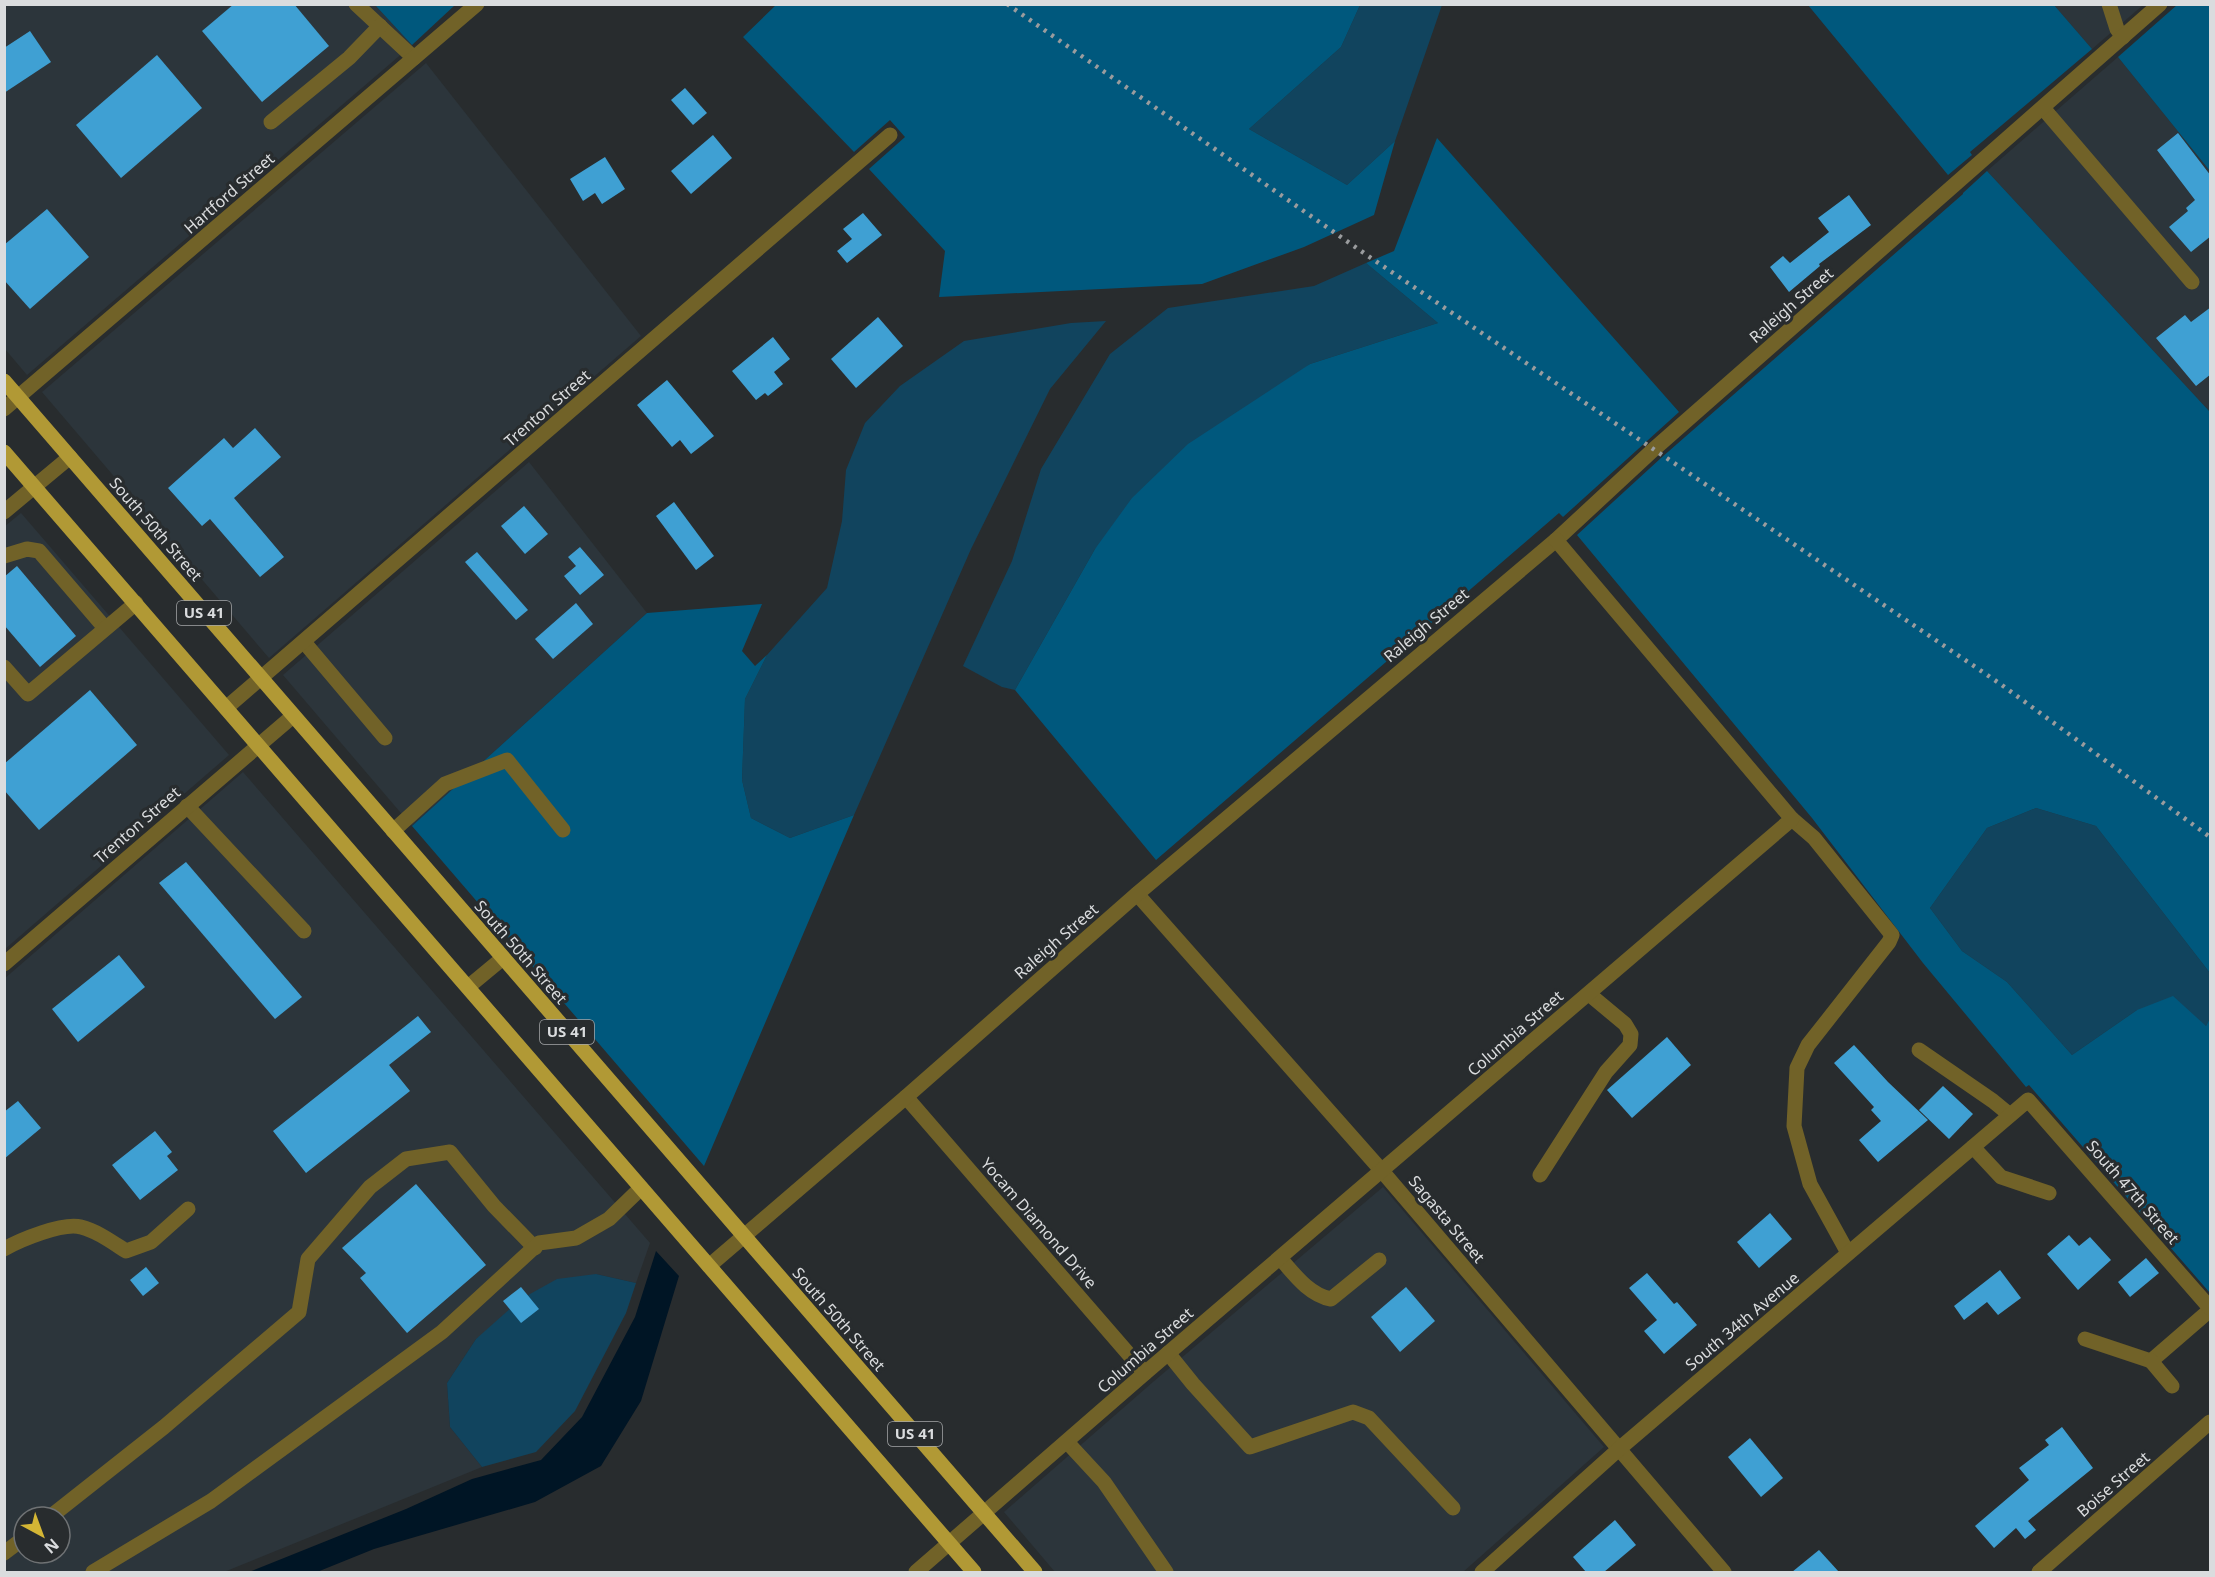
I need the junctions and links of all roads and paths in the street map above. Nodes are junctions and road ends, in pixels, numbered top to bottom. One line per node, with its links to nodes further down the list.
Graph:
1 (356, 4): 5 (street)
2 (477, 4): 7 (street, Hartford Street)
3 (2109, 4): 6 (street)
4 (2160, 4): 6 (street, Raleigh Street)
5 (380, 27): 7 (street); 9 (street)
6 (2123, 37): 8 (street, Raleigh Street)
7 (414, 58): 13 (street, Hartford Street)
8 (2043, 108): 11 (street); 19 (street, Raleigh Street)
9 (271, 122)
10 (891, 135): 23 (street, Trenton Street)
11 (2192, 282)
12 (4, 381): 13 (main road, South 50th Street / US 41)
13 (19, 397): 14 (street, Hartford Street); 16 (main road, South 50th Street / US 41)
14 (4, 409)
15 (4, 452): 17 (main road, US 41)
16 (70, 457): 17 (street); 25 (main road, South 50th Street / US 41)
17 (34, 486): 18 (street); 21 (main road, US 41)
18 (4, 512)
19 (1556, 540): 31 (street); 34 (street, Raleigh Street)
20 (4, 556): 22 (street)
21 (136, 603): 22 (street); 26 (main road, US 41)
22 (105, 628): 24 (street)
23 (304, 642): 25 (street, Trenton Street); 28 (street)
24 (4, 667)
25 (261, 678): 26 (street, Trenton Street); 27 (main road, South 50th Street / US 41)
26 (226, 708): 29 (main road, US 41)
27 (293, 716): 29 (street, Trenton Street); 33 (main road, South 50th Street / US 41)
28 (385, 738)
29 (258, 744): 30 (street, Trenton Street); 38 (main road, US 41)
30 (187, 806): 35 (street); 37 (street, Trenton Street)
31 (1791, 819): 39 (street, Columbia Street); 53 (street)
32 (563, 830): 33 (street)
33 (393, 831): 36 (main road, South 50th Street / US 41)
34 (1137, 894): 41 (street, Raleigh Street); 45 (street, Sagasta Street)
35 (304, 931)
36 (503, 958): 38 (street); 50 (main road, South 50th Street / US 41)
37 (4, 964)
38 (468, 987): 47 (main road, US 41)
39 (1589, 994): 45 (street, Columbia Street); 46 (street)
40 (1919, 1050): 43 (street)
41 (906, 1097): 50 (street, Raleigh Street); 61 (street, Yocam Diamond Drive)
42 (2028, 1100): 43 (street, South 34th Avenue); 57 (street, South 47th Street)
43 (2010, 1115): 44 (street, South 34th Avenue)
44 (1973, 1147): 48 (street); 53 (street, South 34th Avenue)
45 (1382, 1171): 54 (street, Columbia Street); 65 (street, Sagasta Street)
46 (1540, 1175)
47 (641, 1188): 52 (street); 56 (main road, US 41)
48 (2049, 1193)
49 (189, 1209): 51 (street)
50 (744, 1237): 56 (street, Raleigh Street); 68 (main road, South 50th Street / US 41)
51 (4, 1248)
52 (535, 1248): 66 (street); 70 (street)
53 (1848, 1253): 65 (street, South 34th Avenue)
54 (1280, 1258): 55 (street); 59 (street, Columbia Street)
55 (1379, 1260)
56 (709, 1266): 69 (main road, US 41)
57 (2211, 1309): 60 (street)
58 (2085, 1339): 60 (street)
59 (1168, 1353): 61 (street, Columbia Street); 67 (street)
60 (2151, 1361): 62 (street)
61 (1145, 1373): 64 (street, Columbia Street)
62 (2172, 1386)
63 (2211, 1422): 77 (street, Boise Street)
64 (1067, 1442): 68 (street, Columbia Street); 74 (street)
65 (1619, 1449): 75 (street, South 34th Avenue); 76 (street, Sagasta Street)
66 (65, 1505)
67 (1453, 1508)
68 (984, 1514): 69 (street, Columbia Street); 73 (main road, South 50th Street / US 41)
69 (950, 1545): 71 (street, Columbia Street); 72 (main road, US 41)
70 (93, 1572)
71 (916, 1572)
72 (974, 1572)
73 (1035, 1572)
74 (1166, 1572)
75 (1482, 1572)
76 (1724, 1572)
77 (2039, 1572)

